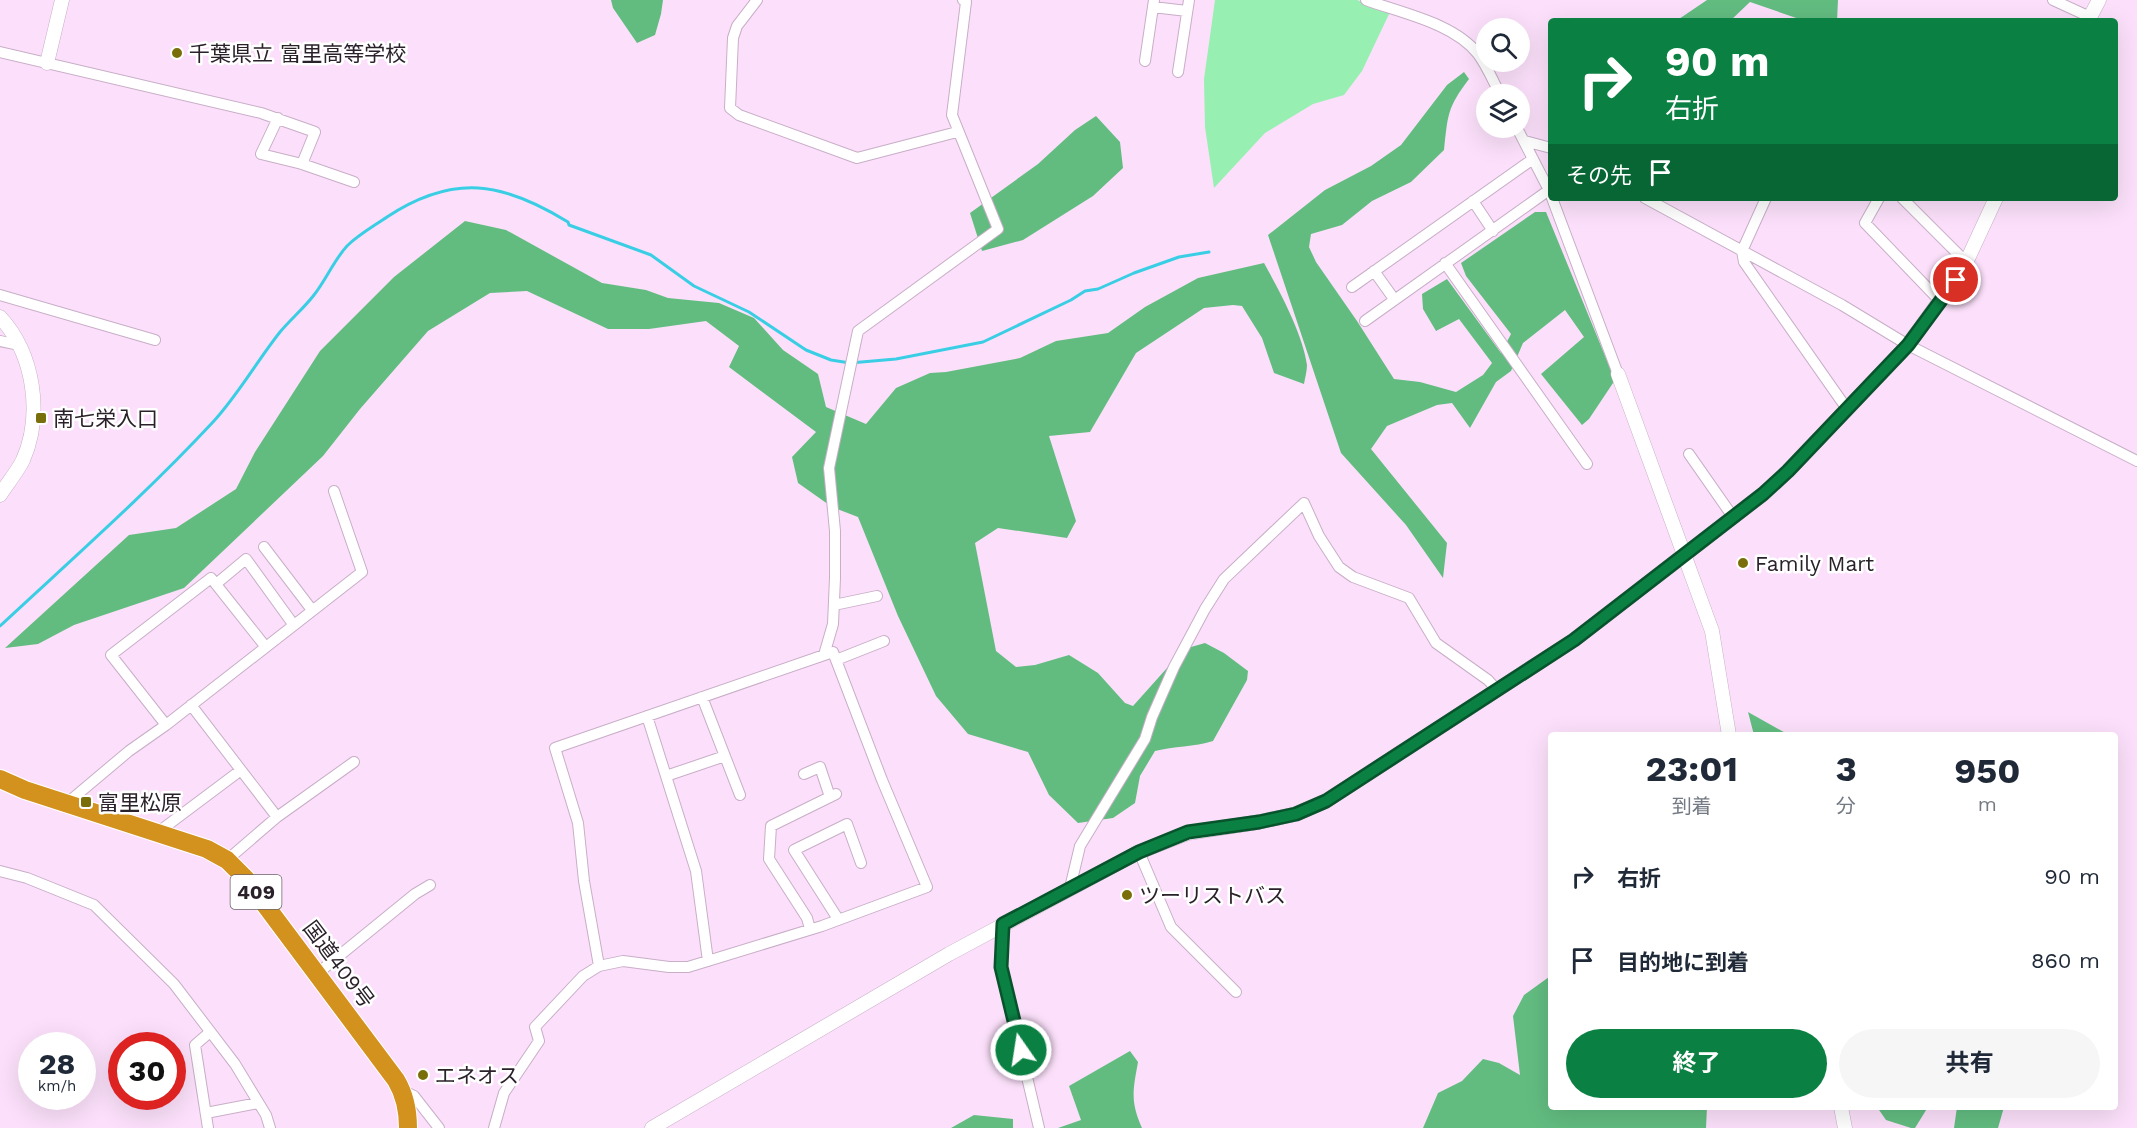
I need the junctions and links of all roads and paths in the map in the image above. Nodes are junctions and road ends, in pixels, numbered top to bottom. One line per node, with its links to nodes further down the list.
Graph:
1 (62, 0): 13 (street)
2 (757, 0): 17 (street)
3 (963, 0): 17 (street)
4 (1366, 0): 15 (street)
5 (2053, 0): 9 (street)
6 (2099, 0): 10 (street)
7 (1154, 3): 8 (street); 12 (street)
8 (1188, 6): 14 (street)
9 (2087, 18)
10 (2090, 18)
11 (0, 52): 13 (street)
12 (1145, 61)
13 (47, 63): 16 (street)
14 (1178, 72)
15 (1495, 84)
16 (278, 118): 22 (street); 22 (street)
17 (957, 132): 60 (street)
18 (1523, 138): 19 (street)
19 (1525, 141): 20 (street); 21 (street)
20 (1548, 147)
21 (1533, 159): 24 (street); 26 (street)
22 (302, 164): 23 (street)
23 (354, 182)
24 (1548, 188)
25 (1548, 196): 33 (street)
26 (1473, 201): 33 (street); 37 (street)
27 (1554, 201): 48 (street)
28 (1650, 201): 34 (street)
29 (1765, 201): 34 (street)
30 (1877, 201): 41 (street)
31 (1905, 201): 35 (street)
32 (1995, 201): 35 (street)
33 (1493, 231): 36 (street)
34 (1742, 251): 47 (street); 49 (street)
35 (1966, 262): 41 (street)
36 (1446, 263): 40 (street); 52 (street)
37 (1374, 271): 38 (street); 40 (street)
38 (1352, 287)
39 (0, 295): 45 (street)
40 (1394, 299): 43 (street)
41 (1941, 302): 47 (street)
42 (0, 317): 46 (street)
43 (1365, 321)
44 (0, 340): 46 (street)
45 (155, 340)
46 (19, 345): 54 (street)
47 (1908, 345): 49 (street); 51 (street)
48 (1618, 374): 57 (street)
49 (1847, 409): 55 (street)
50 (1689, 454): 55 (street)
51 (2137, 461)
52 (1587, 464)
53 (334, 491): 61 (street)
54 (0, 495)
55 (1733, 517): 57 (street)
56 (264, 547): 61 (street)
57 (1684, 555): 67 (street); 72 (street)
58 (216, 584): 62 (street); 64 (street); 71 (street)
59 (877, 596): 60 (street)
60 (834, 605): 65 (street)
61 (312, 610): 62 (street)
62 (293, 624): 64 (street)
63 (884, 641): 66 (street)
64 (265, 646): 69 (street)
65 (824, 655): 66 (street); 68 (street)
66 (836, 660): 89 (street)
67 (1497, 690): 83 (street); 88 (street)
68 (702, 697): 70 (street); 73 (street)
69 (191, 705): 71 (street); 75 (street)
70 (647, 716): 77 (street); 93 (street)
71 (166, 725): 80 (street)
72 (1729, 732)
73 (725, 756): 77 (street); 79 (street)
74 (354, 762): 81 (street)
75 (240, 770): 81 (street); 82 (street)
76 (804, 774): 91 (street)
77 (666, 776): 92 (street)
78 (0, 779): 80 (highway, 国道409号 / 409)
79 (740, 795)
80 (66, 804): 82 (highway, 国道409号 / 409)
81 (277, 817): 84 (street)
82 (157, 833): 84 (highway, 国道409号 / 409)
83 (1139, 852): 88 (street); 95 (street)
84 (226, 860): 94 (highway, 国道409号 / 409)
85 (861, 863): 89 (street)
86 (0, 871): 96 (street)
87 (430, 885): 94 (street)
88 (1070, 888): 90 (street)
89 (838, 919): 91 (street)
90 (1003, 924): 106 (street); 107 (street)
91 (810, 929): 92 (street)
92 (708, 961): 93 (street)
93 (598, 966): 105 (street)
94 (318, 973): 97 (highway, 国道409号 / 409)
95 (1236, 992)
96 (210, 1032): 98 (street); 100 (street)
97 (402, 1090): 103 (highway, 国道409号 / 409); 104 (street)
98 (258, 1103): 100 (street); 102 (street)
99 (1842, 1110): 108 (street)
100 (206, 1113): 101 (street)
101 (208, 1128)
102 (270, 1128)
103 (408, 1128)
104 (439, 1128)
105 (494, 1128)
106 (652, 1128)
107 (1039, 1128)
108 (1845, 1128)

